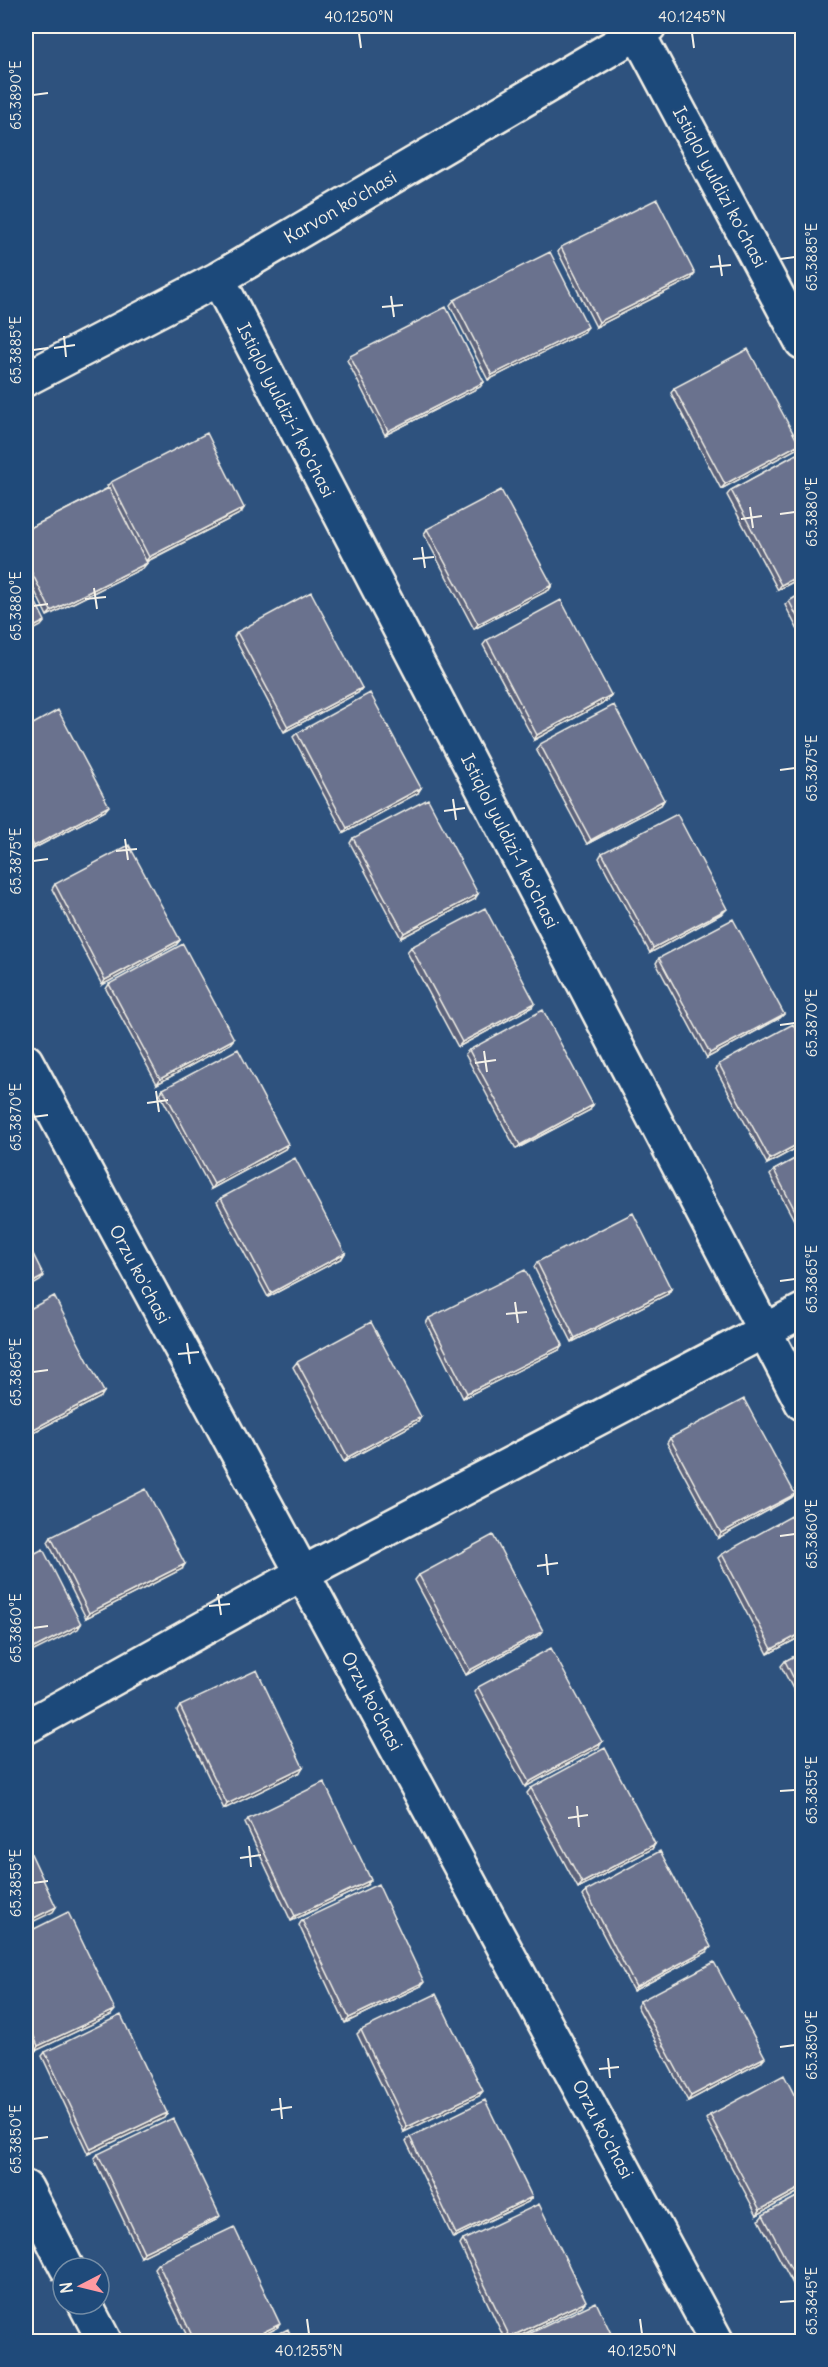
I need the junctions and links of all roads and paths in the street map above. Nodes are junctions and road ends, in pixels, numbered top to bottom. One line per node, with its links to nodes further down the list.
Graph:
1 (643, 29): 2 (street, Karvon ko'chasi); 3 (street, Istiqlol yuldizi ko'chasi)
2 (218, 279): 4 (street, Karvon ko'chasi); 7 (street, Istiqlol yuldizi-1 ko'chasi)
3 (802, 342)
4 (26, 379)
5 (26, 1061): 9 (street, Orzu ko'chasi)
6 (802, 1311): 7 (street)
7 (765, 1331): 8 (street, Istiqlol yuldizi-1 ko'chasi); 9 (street)
8 (802, 1403)
9 (303, 1573): 10 (street); 15 (street, Orzu ko'chasi)
10 (26, 1727)
11 (26, 2188): 12 (street)
12 (61, 2256)
13 (91, 2316): 14 (street)
14 (105, 2342)
15 (717, 2342)

